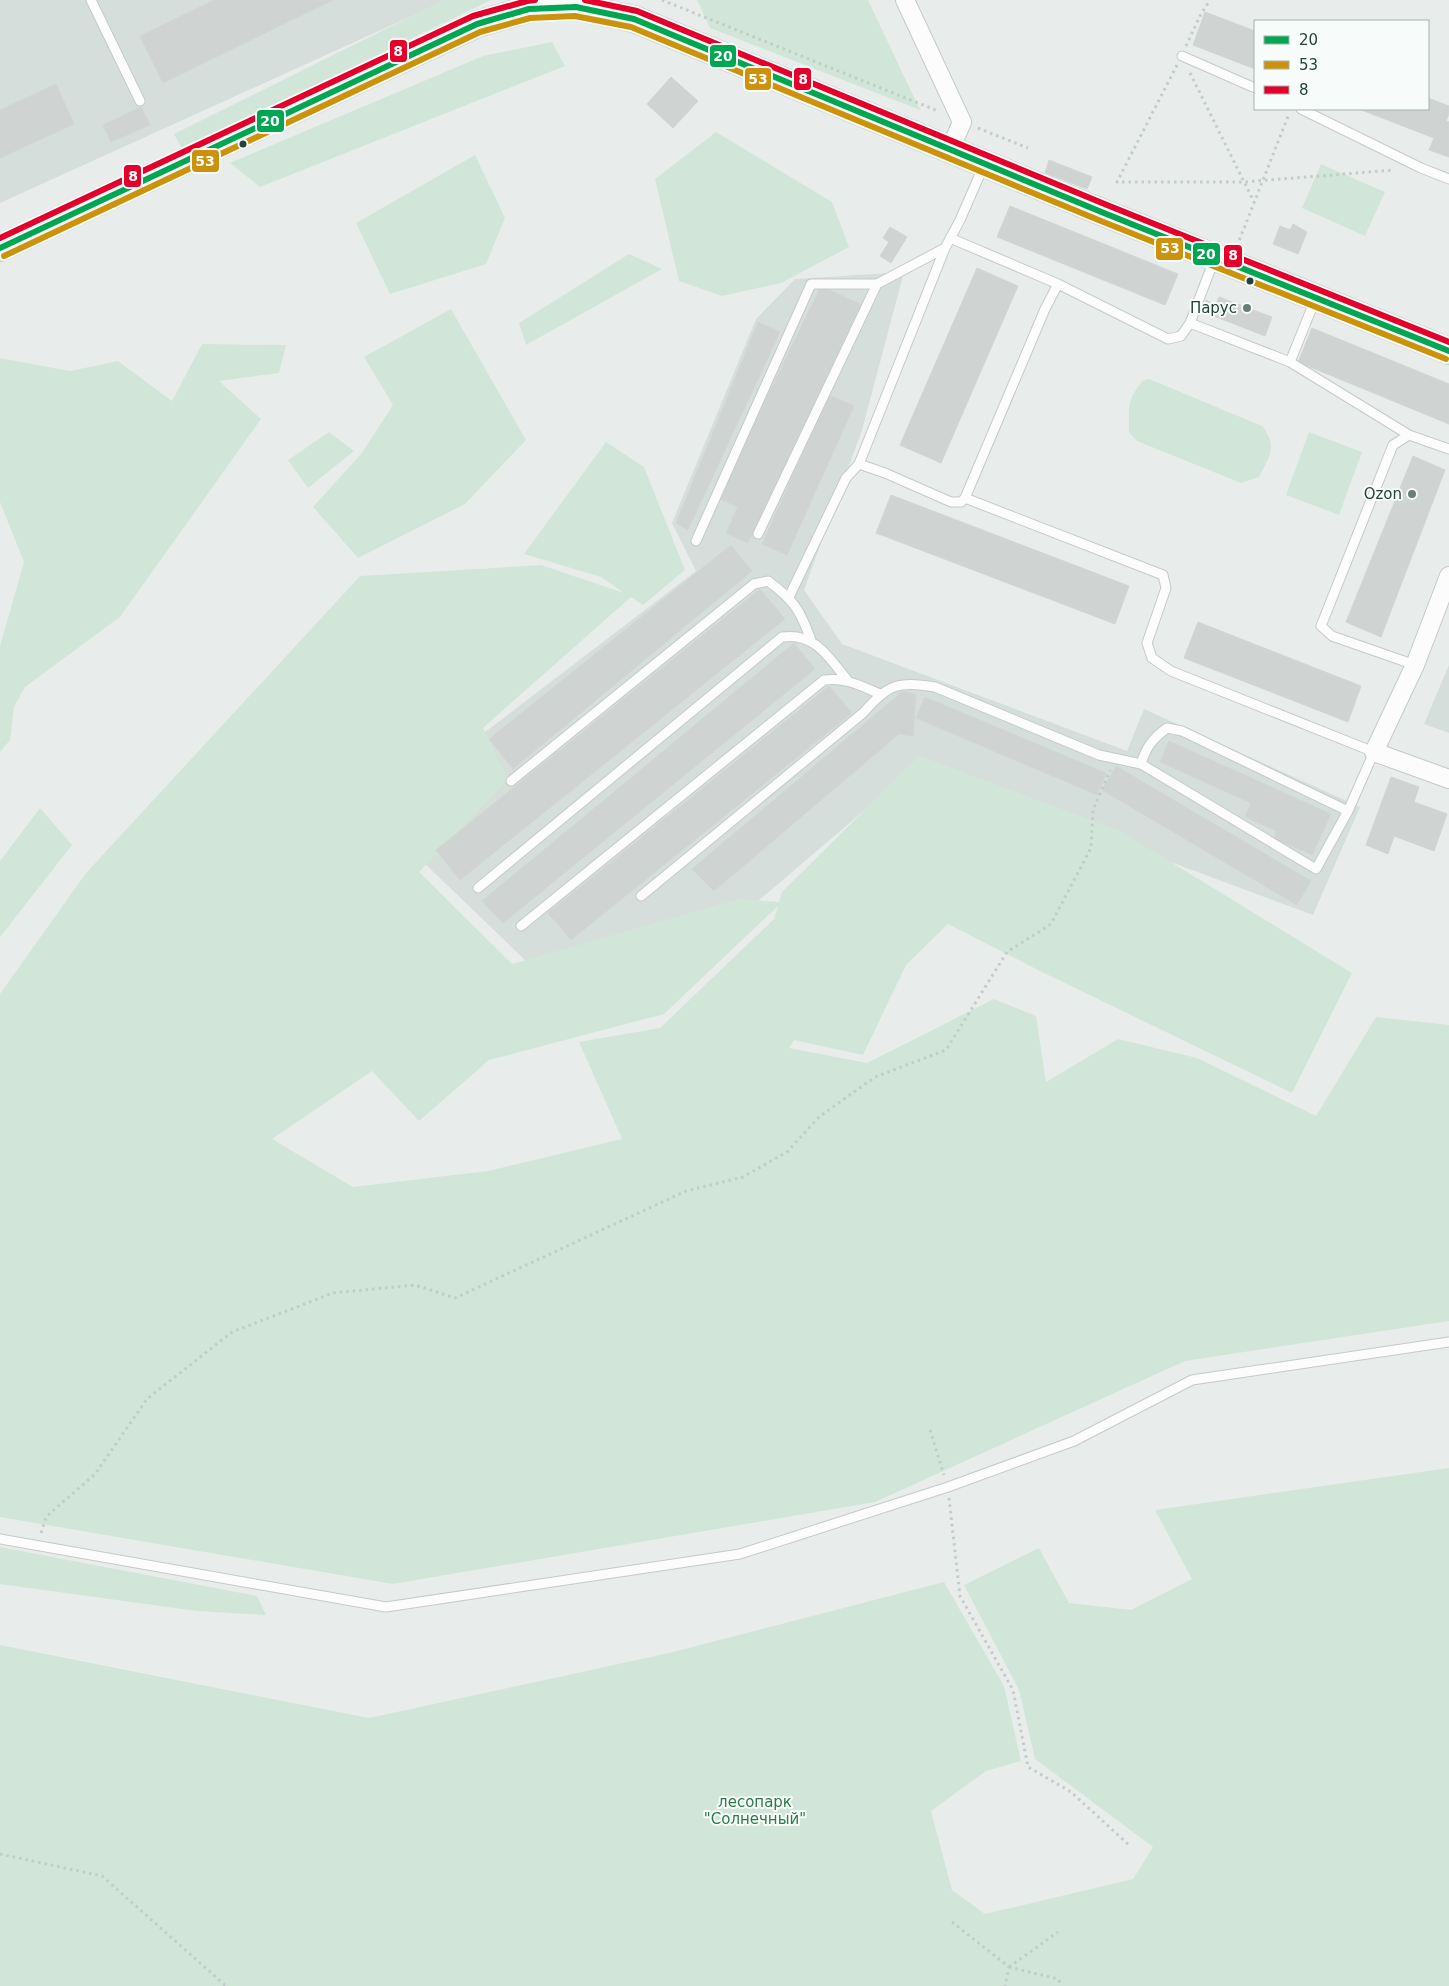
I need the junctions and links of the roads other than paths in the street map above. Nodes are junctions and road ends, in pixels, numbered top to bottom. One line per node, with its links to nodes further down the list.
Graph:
1 (91, 0): 6 (lane)
2 (905, 0): 8 (street)
3 (576, 3): 8 (main road); 12 (main road)
4 (1182, 56): 5 (lane)
5 (1254, 88)
6 (140, 101)
7 (1303, 110): 10 (lane)
8 (950, 150): 9 (main road)
9 (985, 164): 11 (lane); 14 (main road)
10 (1449, 179)
11 (950, 238): 13 (lane); 16 (lane)
12 (0, 248)
13 (945, 248): 15 (lane); 23 (lane)
14 (1223, 261): 17 (main road); 18 (lane)
15 (877, 284): 25 (lane); 26 (lane)
16 (1058, 284): 18 (lane); 24 (lane)
17 (1316, 297): 19 (main road); 20 (lane)
18 (1190, 323): 20 (lane)
19 (1449, 351)
20 (1290, 362): 21 (lane)
21 (1409, 435): 22 (lane); 30 (lane)
22 (1449, 449)
23 (859, 464): 24 (lane); 28 (lane)
24 (965, 498): 33 (lane)
25 (758, 534)
26 (696, 541)
27 (1449, 576): 30 (street)
28 (789, 598): 29 (lane); 36 (lane)
29 (811, 640): 31 (lane); 38 (lane)
30 (1415, 665): 33 (street)
31 (848, 681): 32 (lane); 40 (lane)
32 (880, 694): 34 (lane); 39 (lane)
33 (1374, 752): 35 (street); 37 (lane)
34 (1141, 764): 37 (lane); 37 (lane)
35 (1449, 779)
36 (511, 781)
37 (1348, 811)
38 (478, 888)
39 (641, 896)
40 (521, 926)
41 (1449, 1342): 42 (lane)
42 (0, 1540)

